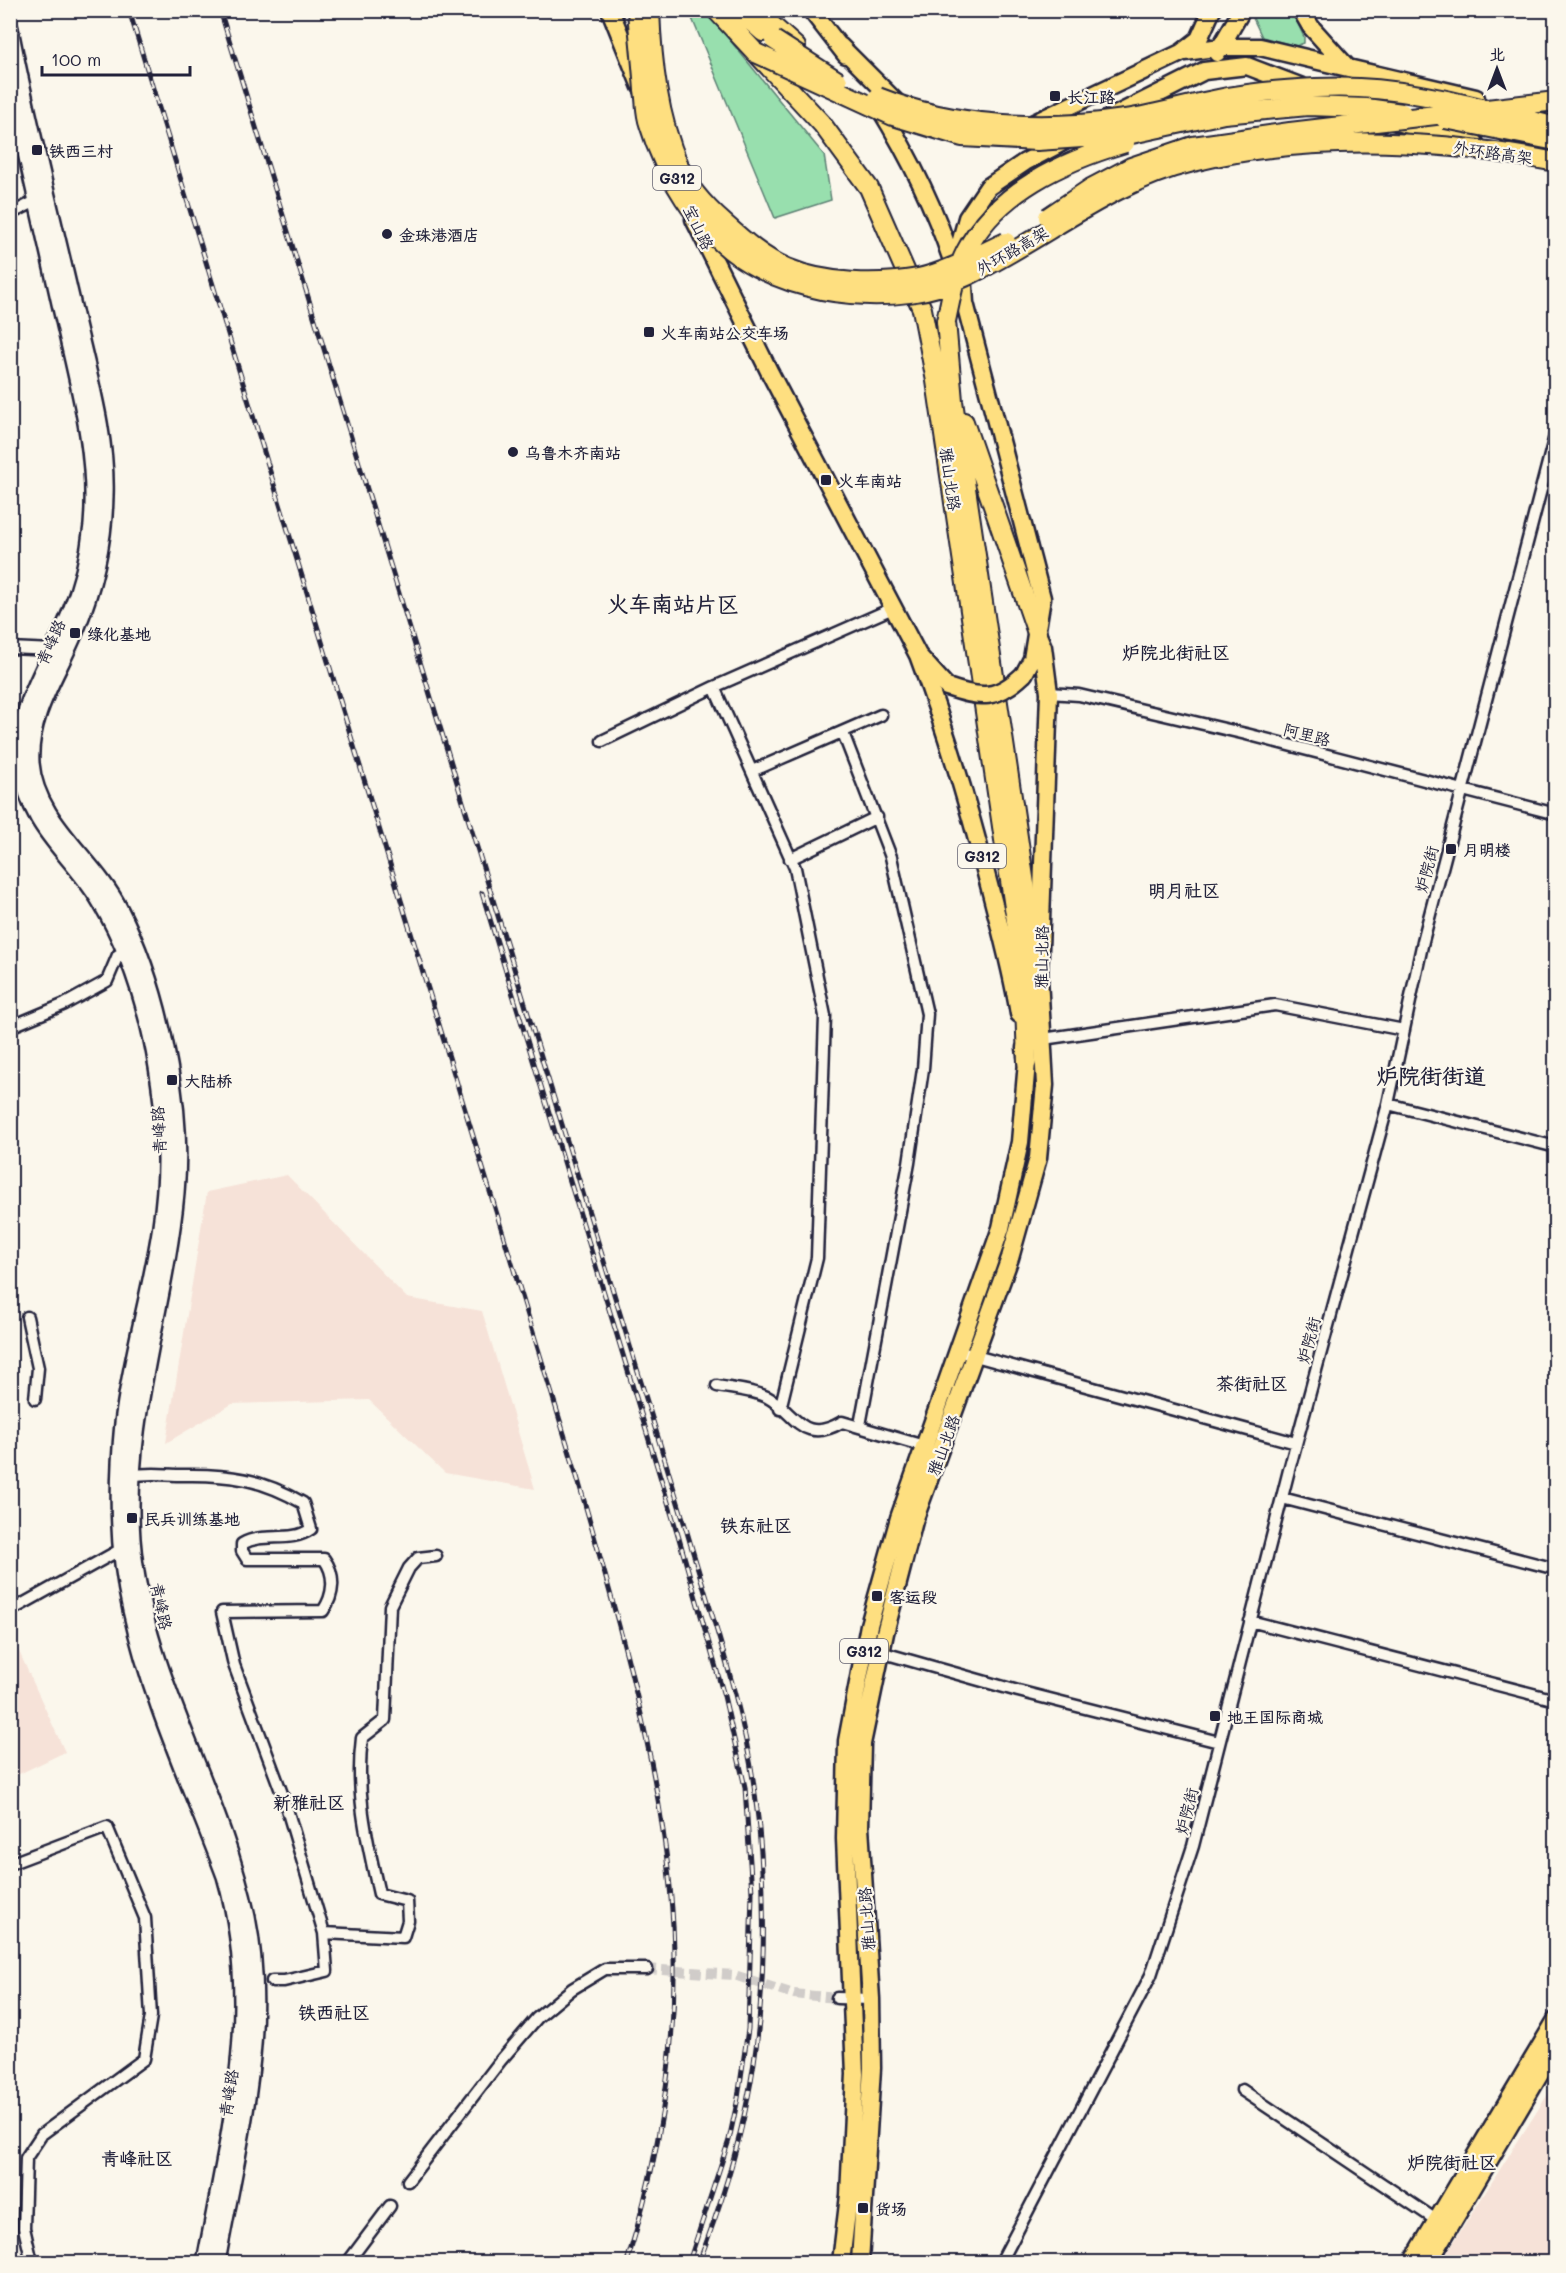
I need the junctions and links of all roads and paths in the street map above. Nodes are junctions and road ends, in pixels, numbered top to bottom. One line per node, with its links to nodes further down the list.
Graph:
1 (610, 10): 33 (main road, 宝山路 / G312)
2 (637, 10): 27 (highway, 外环路高架, bridge)
3 (650, 10): 22 (highway, 外环路高架, bridge)
4 (716, 10): 15 (highway, 雅山北路)
5 (738, 10): 12 (highway)
6 (755, 10): 12 (highway)
7 (811, 10): 13 (main road, G312)
8 (1242, 10): 14 (main road)
9 (1301, 10): 19 (main road)
10 (1210, 16): 14 (main road); 16 (main road)
11 (10, 29): 17 (main road, 青峰路)
12 (776, 37): 25 (highway, bridge)
13 (840, 46): 16 (main road); 30 (main road, G312)
14 (1221, 47): 16 (main road); 18 (main road); 19 (main road); 20 (main road)
15 (756, 52): 23 (highway, bridge); 53 (highway, 雅山北路)
16 (1181, 53)
17 (14, 63): 28 (main road, 青峰路)
18 (1247, 66): 20 (main road); 27 (main road)
19 (1348, 68): 24 (main road)
20 (1204, 71): 30 (main road)
21 (10, 82): 28 (main road, 青峰路)
22 (1556, 101)
23 (1224, 114): 26 (highway, bridge); 31 (highway, bridge)
24 (1556, 117)
25 (1556, 127)
26 (1556, 141)
27 (1556, 163)
28 (42, 198): 29 (street); 36 (main road, 青峰路); 48 (main road, 青峰路)
29 (10, 214)
30 (965, 303): 34 (main road, G312)
31 (951, 377): 34 (highway); 49 (highway)
32 (1556, 432): 44 (street, 炉院街)
33 (893, 608): 37 (main road, G312); 38 (street)
34 (1037, 633): 37 (main road, bridge); 39 (main road, 雅山北路 / G312)
35 (10, 648): 36 (street)
36 (53, 650): 48 (main road, 青峰路)
37 (918, 655): 53 (main road, 雅山北路 / G312)
38 (714, 687): 42 (street); 43 (street)
39 (1049, 693): 44 (street, 阿里路); 49 (main road, 雅山北路 / G312)
40 (881, 715): 41 (street)
41 (843, 733): 43 (street); 46 (street)
42 (602, 741)
43 (752, 771): 47 (street)
44 (1463, 789): 45 (street, 阿里路); 51 (street, 炉院街)
45 (1556, 814)
46 (877, 817): 47 (street); 62 (street)
47 (790, 859): 61 (street)
48 (131, 951): 50 (street); 65 (main road, 青峰路); 67 (main road, 青峰路)
49 (1039, 978): 52 (main road, 雅山北路 / G312)
50 (10, 1027)
51 (1404, 1029): 52 (street); 54 (street, 炉院街)
52 (1043, 1039): 58 (main road, 雅山北路 / G312)
53 (1027, 1062): 57 (main road, 雅山北路 / G312)
54 (1388, 1104): 55 (street); 63 (street, 炉院街)
55 (1556, 1147)
56 (27, 1317): 60 (street)
57 (957, 1351): 58 (street); 64 (main road, 雅山北路 / G312)
58 (975, 1356): 63 (street); 72 (main road, 雅山北路 / G312)
59 (717, 1386): 61 (street)
60 (36, 1399)
61 (780, 1409): 62 (street)
62 (860, 1425): 64 (street)
63 (1296, 1443): 66 (street, 炉院街)
64 (924, 1446): 79 (main road, 雅山北路 / G312)
65 (131, 1476): 67 (main road, 青峰路); 76 (street)
66 (1281, 1498): 69 (street); 71 (street, 炉院街)
67 (128, 1547): 70 (street); 88 (main road, 青峰路); 89 (main road, 青峰路)
68 (436, 1556): 76 (street)
69 (1556, 1569)
70 (10, 1611)
71 (1250, 1621): 73 (street); 74 (street, 炉院街)
72 (880, 1652): 74 (street); 80 (main road, 雅山北路 / G312)
73 (1556, 1700)
74 (1219, 1742): 93 (street, 炉院街)
75 (12, 1863): 87 (street)
76 (324, 1933): 78 (street)
77 (647, 1969): 84 (street)
78 (272, 1981)
79 (844, 1998): 80 (street); 91 (main road, 雅山北路 / G312)
80 (871, 1999): 92 (main road, 雅山北路 / G312)
81 (1556, 2020): 86 (main road)
82 (1556, 2047): 86 (main road)
83 (1242, 2090): 86 (street)
84 (408, 2181)
85 (390, 2206): 90 (street)
86 (1442, 2225): 94 (main road); 95 (main road)
87 (32, 2262)
88 (205, 2262)
89 (217, 2262)
90 (348, 2262)
91 (841, 2262)
92 (860, 2262)
93 (1001, 2262)
94 (1412, 2262)
95 (1429, 2262)

